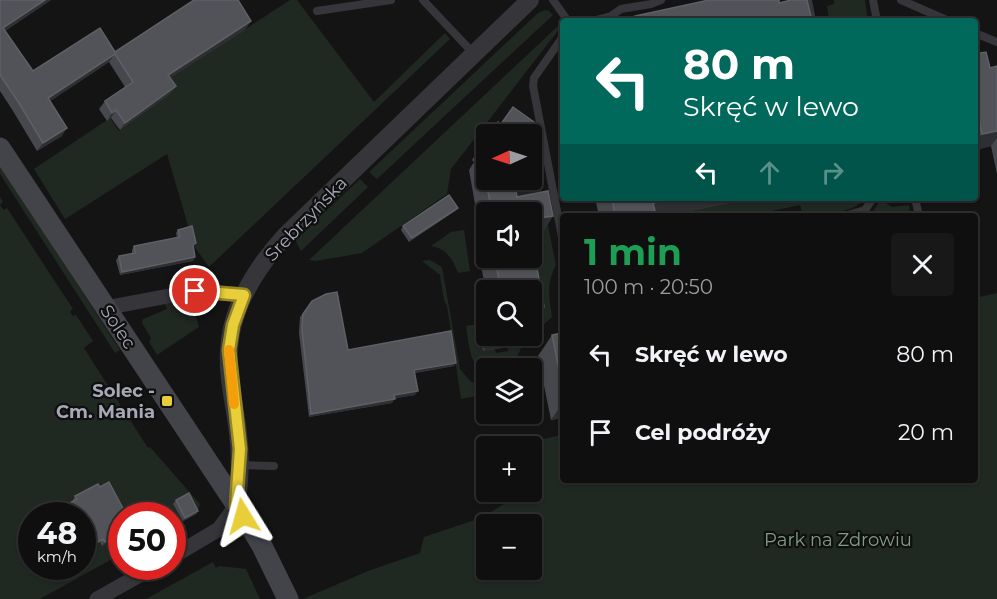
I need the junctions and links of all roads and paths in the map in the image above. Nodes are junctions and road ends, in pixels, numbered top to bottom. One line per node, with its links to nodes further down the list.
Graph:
1 (391, 0): 9 (lane)
2 (423, 0): 18 (lane)
3 (530, 0): 18 (street, Srebrzyńska)
4 (553, 0): 10 (lane)
5 (661, 0): 11 (lane)
6 (808, 0): 12 (lane)
7 (873, 0): 13 (lane)
8 (901, 0): 14 (lane)
9 (317, 11)
10 (566, 18)
11 (603, 18)
12 (811, 18)
13 (876, 18)
14 (942, 18)
15 (978, 34): 17 (lane)
16 (560, 41): 22 (lane)
17 (997, 42)
18 (474, 54): 23 (street, Srebrzyńska)
19 (0, 148): 24 (main road, Solec)
20 (871, 201): 21 (lane)
21 (859, 213)
22 (560, 227)
23 (244, 295): 24 (street); 25 (street, Srebrzyńska)
24 (105, 308): 27 (main road, Solec)
25 (240, 465): 26 (lane); 27 (street, Srebrzyńska)
26 (274, 466)
27 (236, 506): 28 (street); 31 (main road, Solec)
28 (186, 548)
29 (131, 580): 30 (street)
30 (97, 599)
31 (288, 599)

